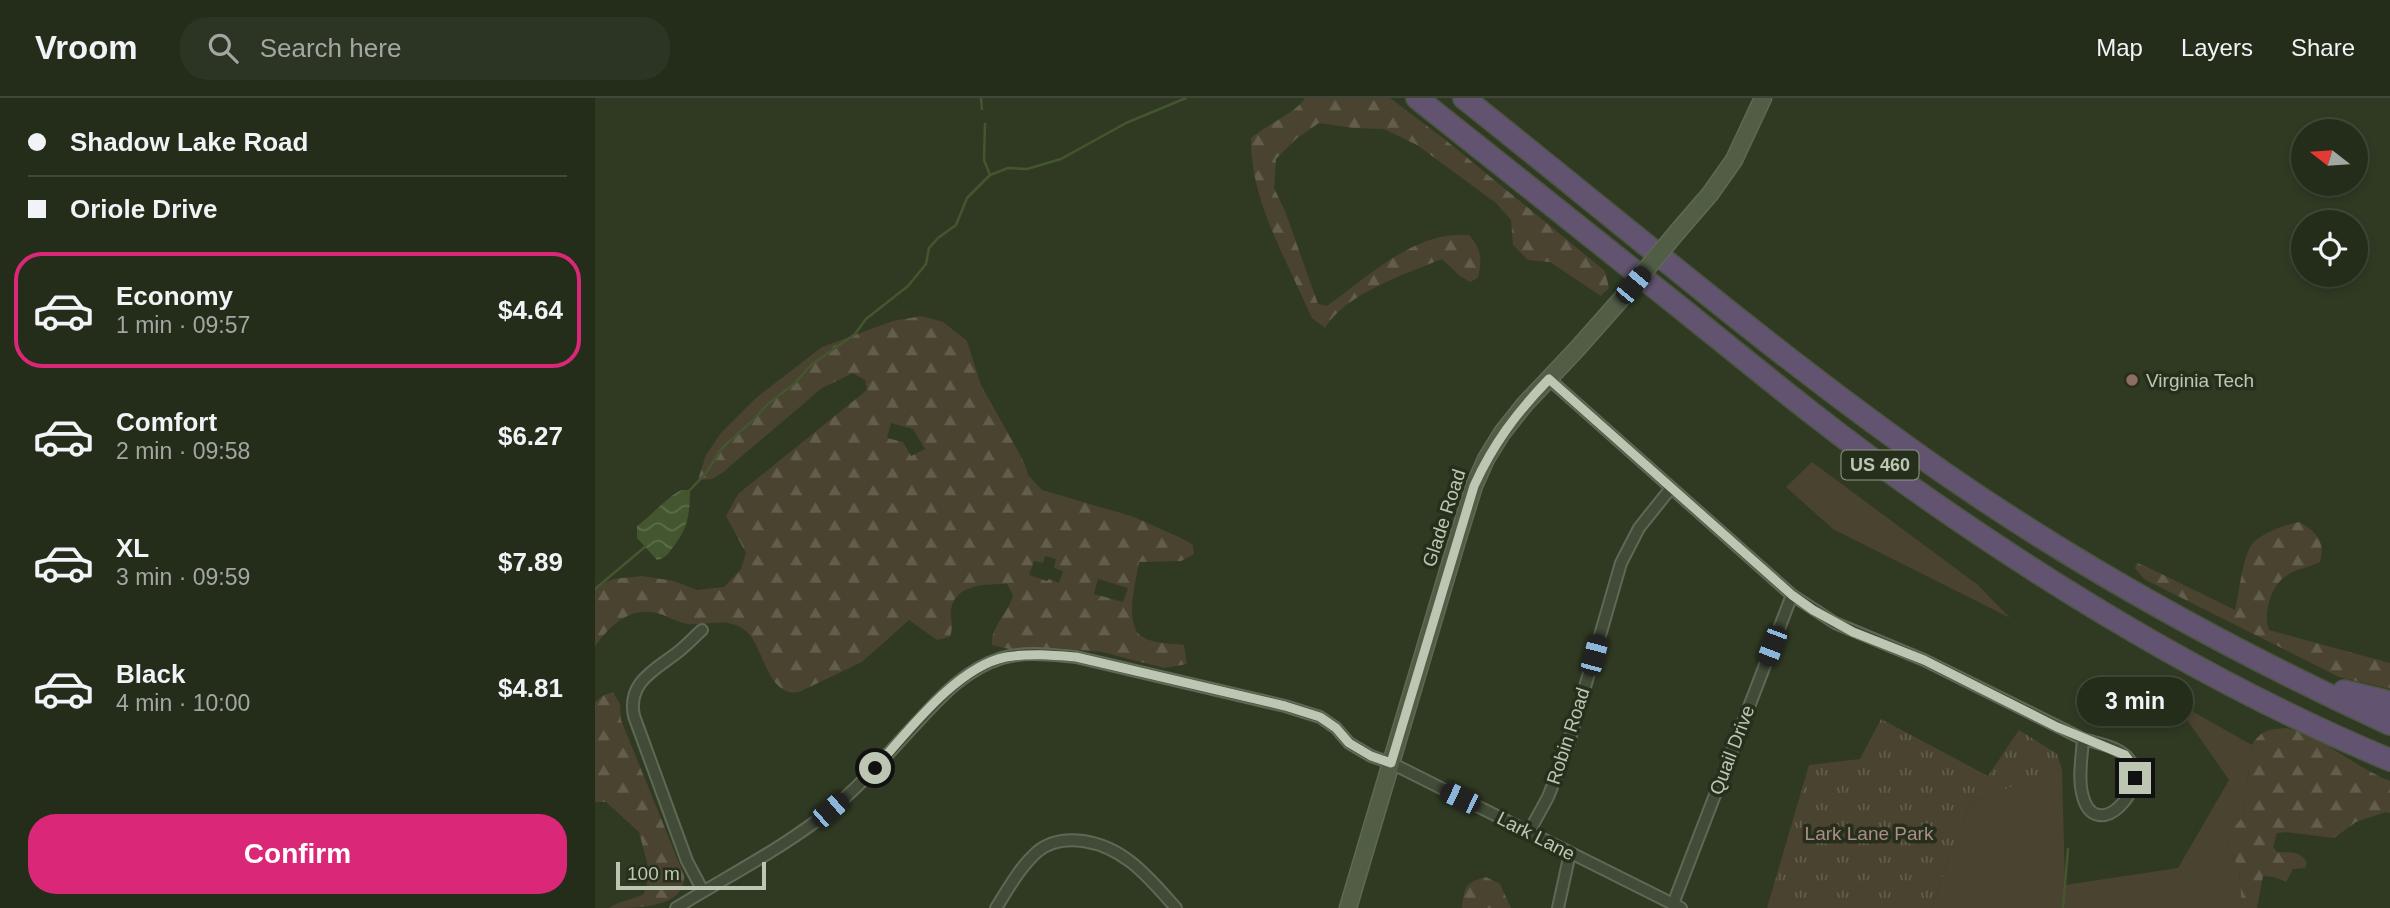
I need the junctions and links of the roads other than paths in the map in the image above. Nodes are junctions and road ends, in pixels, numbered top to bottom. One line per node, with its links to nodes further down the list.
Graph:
1 (1417, 98): 12 (highway, US 460)
2 (1464, 98): 8 (highway, US 460)
3 (1763, 98): 4 (street, Glade Road, bridge)
4 (1549, 379): 5 (street); 13 (street, Glade Road)
5 (1671, 488): 6 (street); 14 (street, Robin Road)
6 (1792, 595): 11 (street); 17 (street, Quail Drive)
7 (702, 629): 16 (street)
8 (2300, 681): 9 (highway); 10 (highway, US 460)
9 (2390, 702)
10 (2390, 724)
11 (2083, 739): 11 (street)
12 (2390, 760)
13 (1391, 763): 14 (street, Lark Lane); 16 (street, Lark Lane); 21 (street, Glade Road)
14 (1529, 832): 15 (street, Lark Lane)
15 (1570, 853): 17 (street, Lark Lane); 22 (street)
16 (703, 891): 18 (street, Lark Lane)
17 (1677, 906)
18 (676, 908)
19 (996, 908): 20 (street)
20 (1176, 908)
21 (1348, 908)
22 (1558, 908)

